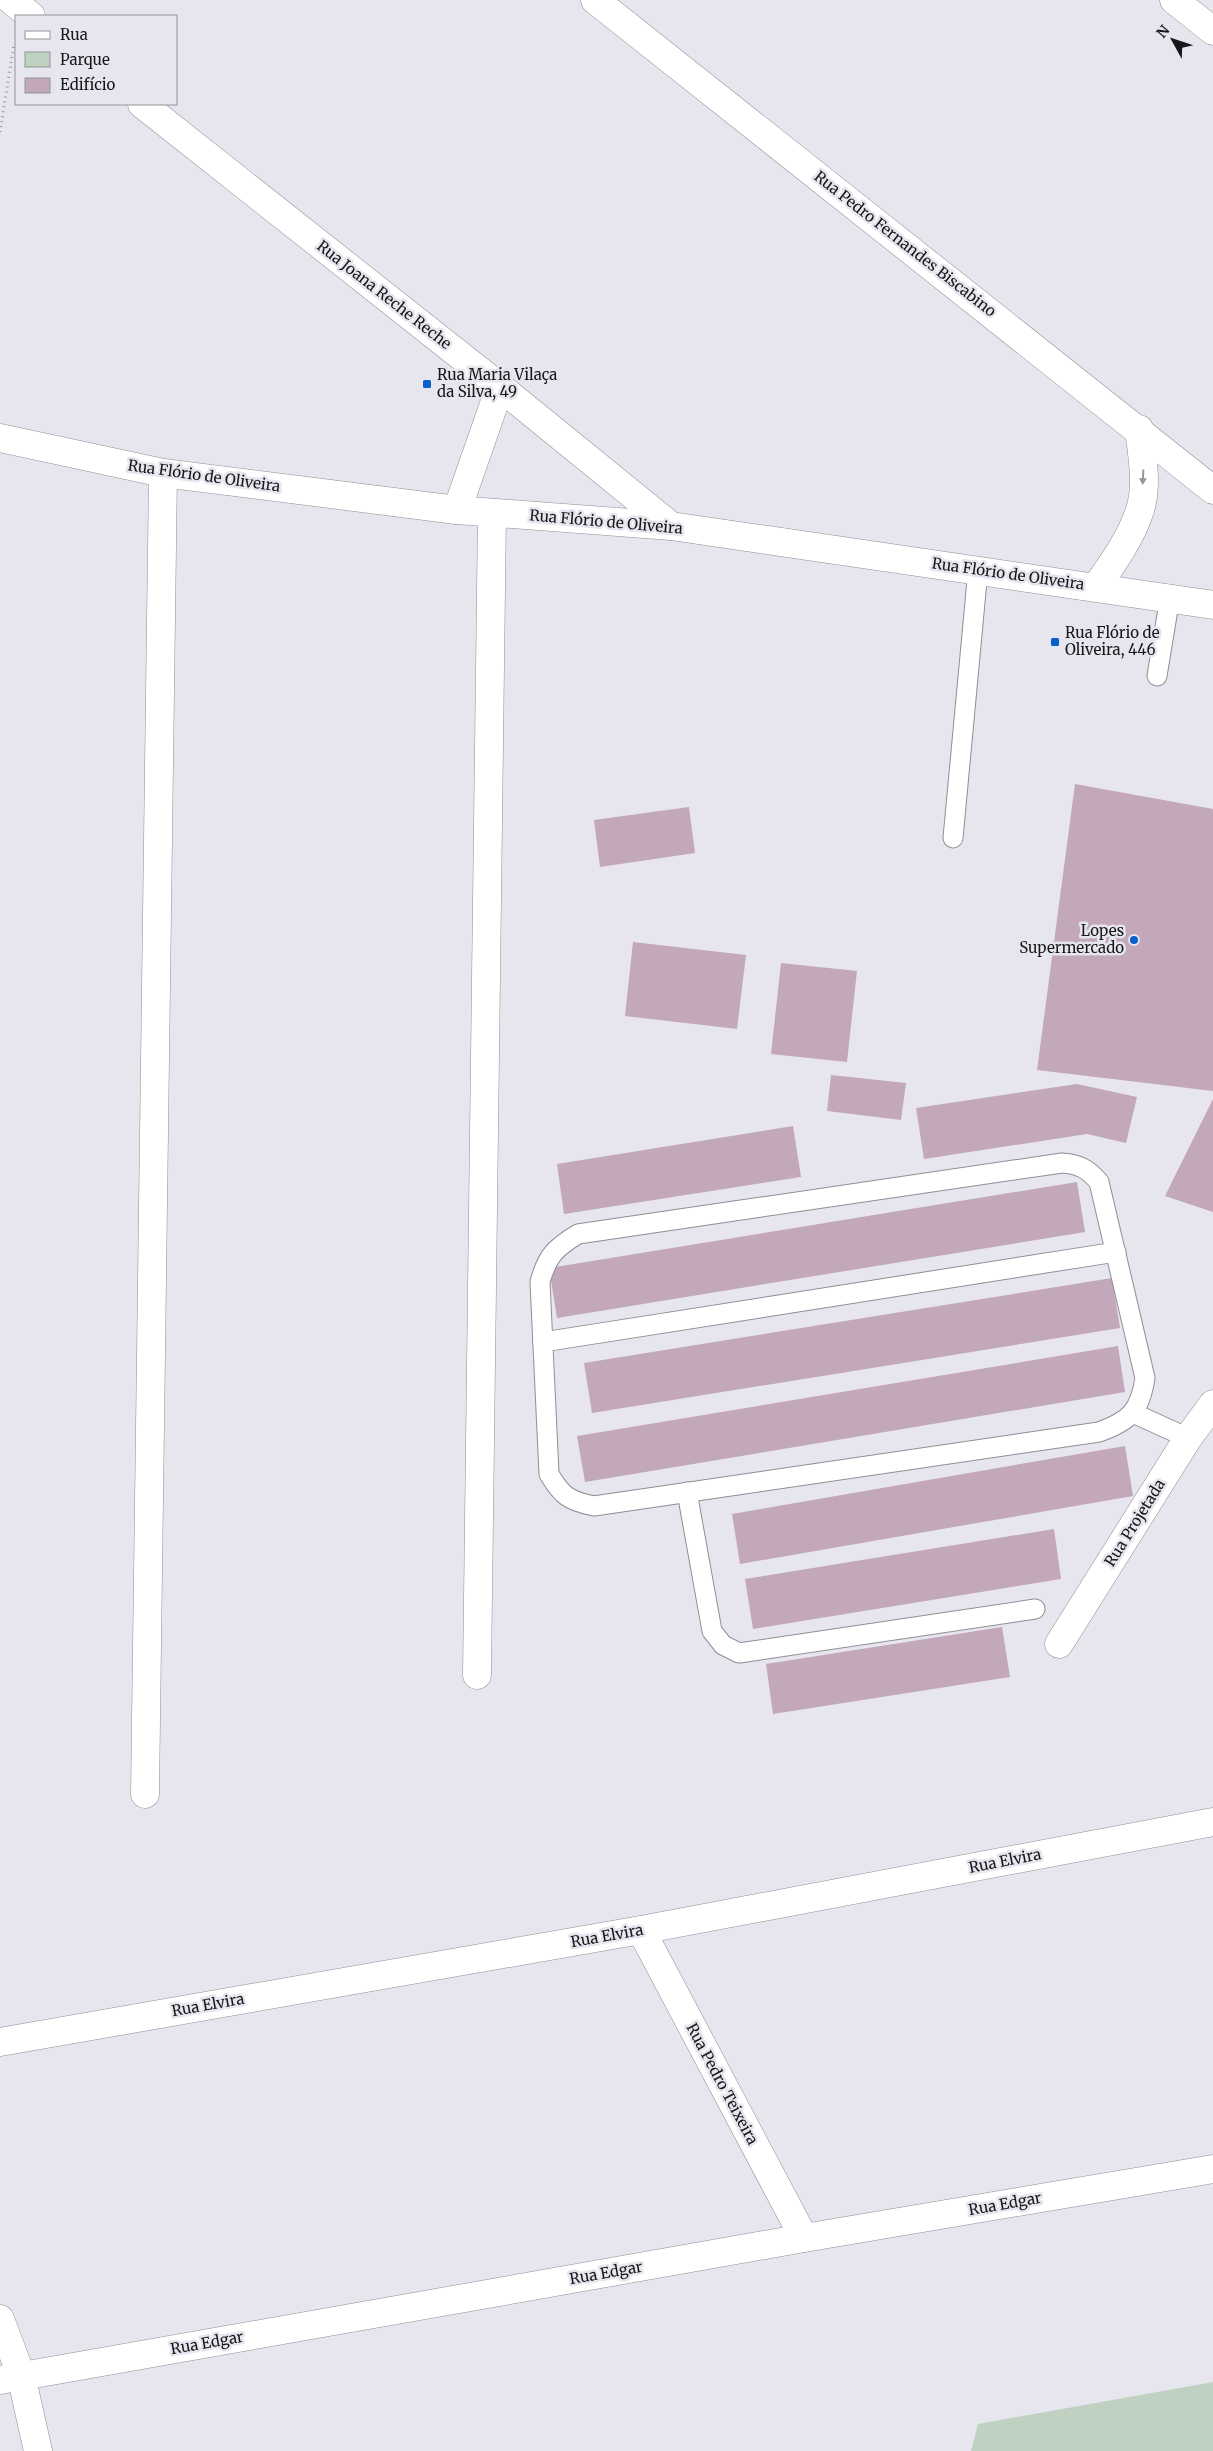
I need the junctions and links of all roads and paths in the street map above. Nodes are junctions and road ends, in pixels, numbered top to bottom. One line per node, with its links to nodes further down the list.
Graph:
1 (11, 0): 4 (street)
2 (596, 0): 10 (street, Rua Pedro Fernandes Biscabino)
3 (1174, 0): 5 (street)
4 (30, 15)
5 (1213, 31)
6 (15, 40): 8 (path)
7 (143, 105): 9 (street, Rua Joana Reche Reche)
8 (0, 132)
9 (500, 387): 14 (street); 16 (street, Rua Joana Reche Reche)
10 (1139, 429): 13 (street, Rua Pedro Fernandes Biscabino); 18 (street, one-way to 18)
11 (0, 438): 12 (street, Rua Flório de Oliveira)
12 (164, 473): 14 (street, Rua Flório de Oliveira); 32 (street)
13 (1213, 490)
14 (457, 510): 15 (street, Rua Flório de Oliveira)
15 (492, 512): 16 (street, Rua Flório de Oliveira); 31 (street)
16 (670, 526): 17 (street, Rua Flório de Oliveira)
17 (978, 570): 18 (street, Rua Flório de Oliveira); 22 (lane)
18 (1096, 587): 19 (street, Rua Flório de Oliveira)
19 (1170, 597): 20 (street, Rua Flório de Oliveira); 21 (lane)
20 (1213, 605)
21 (1157, 676)
22 (953, 838)
23 (1116, 1252): 24 (lane); 24 (lane); 26 (lane)
24 (543, 1342): 28 (lane)
25 (1213, 1404): 27 (street, Rua Projetada)
26 (1134, 1413): 27 (lane); 28 (lane)
27 (1188, 1438): 30 (street, Rua Projetada)
28 (687, 1492): 29 (lane)
29 (1036, 1609)
30 (1059, 1644)
31 (477, 1675)
32 (145, 1794)
33 (1213, 1822): 34 (street, Rua Elvira)
34 (641, 1930): 35 (street, Rua Elvira); 37 (street, Rua Pedro Teixeira)
35 (0, 2042)
36 (1213, 2169): 37 (street, Rua Edgar)
37 (804, 2238): 39 (street, Rua Edgar)
38 (0, 2319): 39 (street)
39 (10, 2378): 40 (street)
40 (38, 2451)

